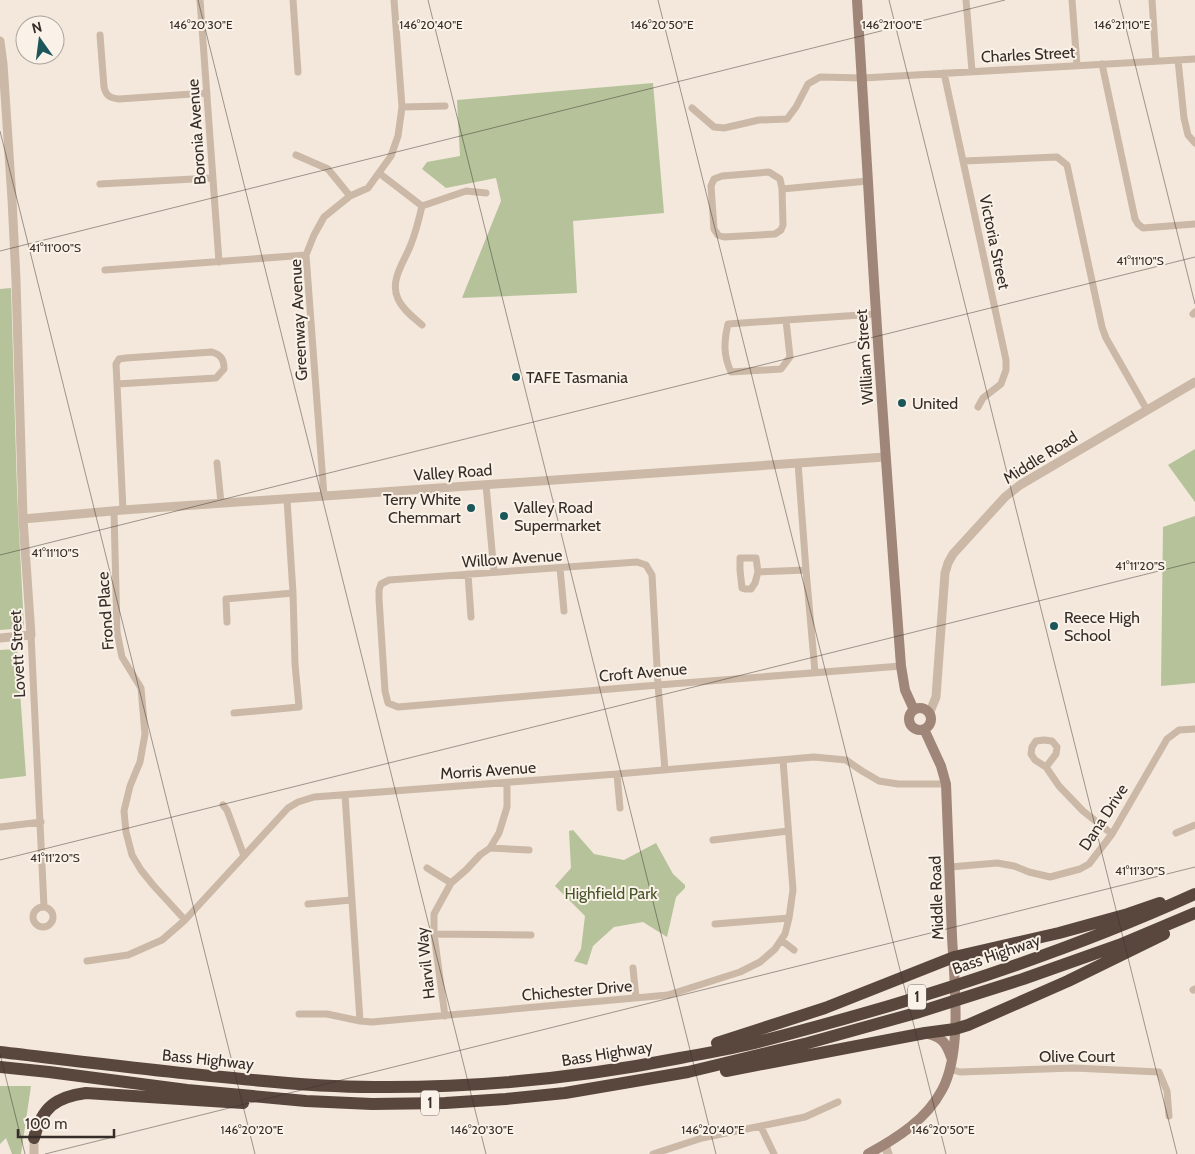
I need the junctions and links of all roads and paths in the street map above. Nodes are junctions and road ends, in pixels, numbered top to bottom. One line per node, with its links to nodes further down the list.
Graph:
1 (200, 0): 19 (street, Boronia Avenue)
2 (293, 0): 16 (street)
3 (394, 0): 21 (street, Greenway Avenue)
4 (857, 0): 18 (main road, William Street)
5 (966, 0): 15 (street)
6 (1072, 0): 14 (street)
7 (1152, 0): 12 (street)
8 (100, 35): 19 (street)
9 (0, 41): 53 (street, Lovett Street)
10 (1195, 59): 11 (street, Charles Street)
11 (1178, 60): 12 (street, Charles Street); 23 (street)
12 (1156, 61): 13 (street, Charles Street)
13 (1102, 64): 14 (street, Charles Street); 34 (street)
14 (1077, 65): 15 (street, Charles Street)
15 (972, 71): 17 (street, Charles Street)
16 (298, 72)
17 (944, 73): 18 (street, Charles Street); 25 (street, Victoria Street)
18 (863, 78): 22 (street, Charles Street); 28 (main road, William Street)
19 (207, 93): 27 (street, Boronia Avenue)
20 (445, 106): 21 (street)
21 (402, 107): 26 (street, Greenway Avenue)
22 (692, 108)
23 (1195, 143)
24 (296, 155): 32 (street)
25 (964, 162): 43 (street, Victoria Street); 44 (street)
26 (380, 172): 32 (street, Greenway Avenue); 33 (street)
27 (212, 178): 29 (street); 36 (street, Boronia Avenue)
28 (868, 182): 30 (street); 38 (main road, William Street)
29 (100, 184)
30 (782, 189): 30 (street)
31 (486, 193): 33 (street)
32 (350, 196): 35 (street, Greenway Avenue)
33 (422, 206): 40 (street)
34 (1195, 224)
35 (306, 255): 36 (street); 49 (street, Greenway Avenue)
36 (218, 262): 37 (street)
37 (105, 270)
38 (876, 314): 39 (street); 45 (main road, William Street)
39 (786, 320): 39 (street)
40 (422, 325)
41 (1195, 382): 44 (street, Middle Road)
42 (117, 384): 42 (street, Frond Place); 52 (street, Frond Place)
43 (978, 407)
44 (1147, 410): 71 (street, Middle Road)
45 (885, 457): 47 (street, Valley Road); 65 (main road, William Street)
46 (217, 462): 51 (street)
47 (798, 463): 48 (street, Valley Road); 55 (street)
48 (486, 485): 49 (street, Valley Road); 56 (street)
49 (324, 496): 50 (street, Valley Road)
50 (288, 499): 51 (street, Valley Road); 59 (street)
51 (221, 504): 52 (street, Valley Road)
52 (119, 511): 53 (street, Valley Road); 104 (street, Frond Place)
53 (23, 519): 63 (street, Lovett Street)
54 (560, 568): 56 (street, Willow Avenue); 60 (street); 67 (street, Willow Avenue)
55 (806, 570): 57 (street); 66 (street)
56 (494, 572): 58 (street, Willow Avenue)
57 (758, 572): 57 (street)
58 (468, 574): 61 (street); 68 (street, Willow Avenue)
59 (293, 593): 62 (street); 70 (street)
60 (564, 611)
61 (471, 617)
62 (227, 622)
63 (31, 635): 64 (street); 83 (street, Lovett Street)
64 (0, 638)
65 (900, 666): 66 (street, Croft Avenue); 69 (main road, William Street)
66 (815, 672): 67 (street, Croft Avenue)
67 (658, 684): 68 (street, Croft Avenue); 76 (street)
68 (388, 703)
69 (914, 710): 71 (main road); 72 (main road)
70 (234, 713)
71 (930, 714): 72 (main road)
72 (924, 729): 79 (main road, Middle Road)
73 (1195, 729): 88 (street, Dana Drive)
74 (783, 760): 76 (street, Morris Avenue); 79 (street, Morris Avenue); 86 (street, Chichester Drive)
75 (1046, 767): 88 (street)
76 (665, 770): 77 (street, Morris Avenue)
77 (617, 774): 78 (street, Morris Avenue); 82 (street)
78 (507, 783): 80 (street, Morris Avenue); 90 (street, Harvil Way)
79 (946, 784): 94 (main road, Middle Road)
80 (345, 795): 92 (street, Morris Avenue); 98 (street)
81 (223, 805): 92 (street)
82 (620, 808)
83 (41, 822): 85 (street); 100 (street, Lovett Street)
84 (1195, 825): 87 (street)
85 (0, 827)
86 (788, 831): 89 (street); 102 (street, Chichester Drive)
87 (1176, 833)
88 (1112, 834): 94 (street, Dana Drive)
89 (713, 840)
90 (490, 848): 91 (street); 95 (street, Harvil Way)
91 (529, 850)
92 (244, 856): 104 (street, Morris Avenue)
93 (427, 868): 95 (street)
94 (950, 868): 108 (main road, Middle Road)
95 (451, 883): 106 (street, Harvil Way)
96 (1195, 890): 111 (highway)
97 (1195, 894): 124 (highway, Bass Highway / 1)
98 (351, 900): 99 (street); 118 (street)
99 (308, 904)
100 (44, 907)
101 (1195, 913): 126 (highway, Bass Highway / 1)
102 (789, 918): 105 (street); 109 (street, Chichester Drive)
103 (1195, 918): 119 (highway)
104 (184, 920): 112 (street, Morris Avenue)
105 (715, 924)
106 (434, 934): 107 (street); 117 (street, Harvil Way)
107 (531, 935)
108 (952, 938): 111 (main road); 113 (main road, Middle Road)
109 (781, 940): 110 (street); 115 (street, Chichester Drive)
110 (794, 950)
111 (974, 953): 113 (highway)
112 (87, 961)
113 (954, 963): 119 (main road, Middle Road); 124 (highway)
114 (633, 968): 115 (street)
115 (636, 998): 117 (street, Chichester Drive)
116 (300, 1014): 118 (street, Chichester Drive)
117 (445, 1016): 118 (street, Chichester Drive)
118 (360, 1021)
119 (955, 1024): 120 (highway); 122 (main road, Middle Road)
120 (925, 1033): 122 (main road); 126 (highway)
121 (0, 1052): 124 (highway, Bass Highway / 1)
122 (952, 1058): 125 (main road, Middle Road)
123 (0, 1067): 127 (highway, Bass Highway / 1)
124 (628, 1068)
125 (950, 1069): 129 (street, Olive Court); 132 (main road, Middle Road)
126 (565, 1093): 127 (highway, Bass Highway / 1)
127 (306, 1101): 131 (highway)
128 (838, 1102): 130 (street)
129 (1169, 1116)
130 (761, 1127): 134 (street); 135 (street)
131 (34, 1138): 133 (street)
132 (887, 1150): 136 (main road, Middle Road)
133 (34, 1154)
134 (653, 1154)
135 (774, 1154)
136 (868, 1154)

